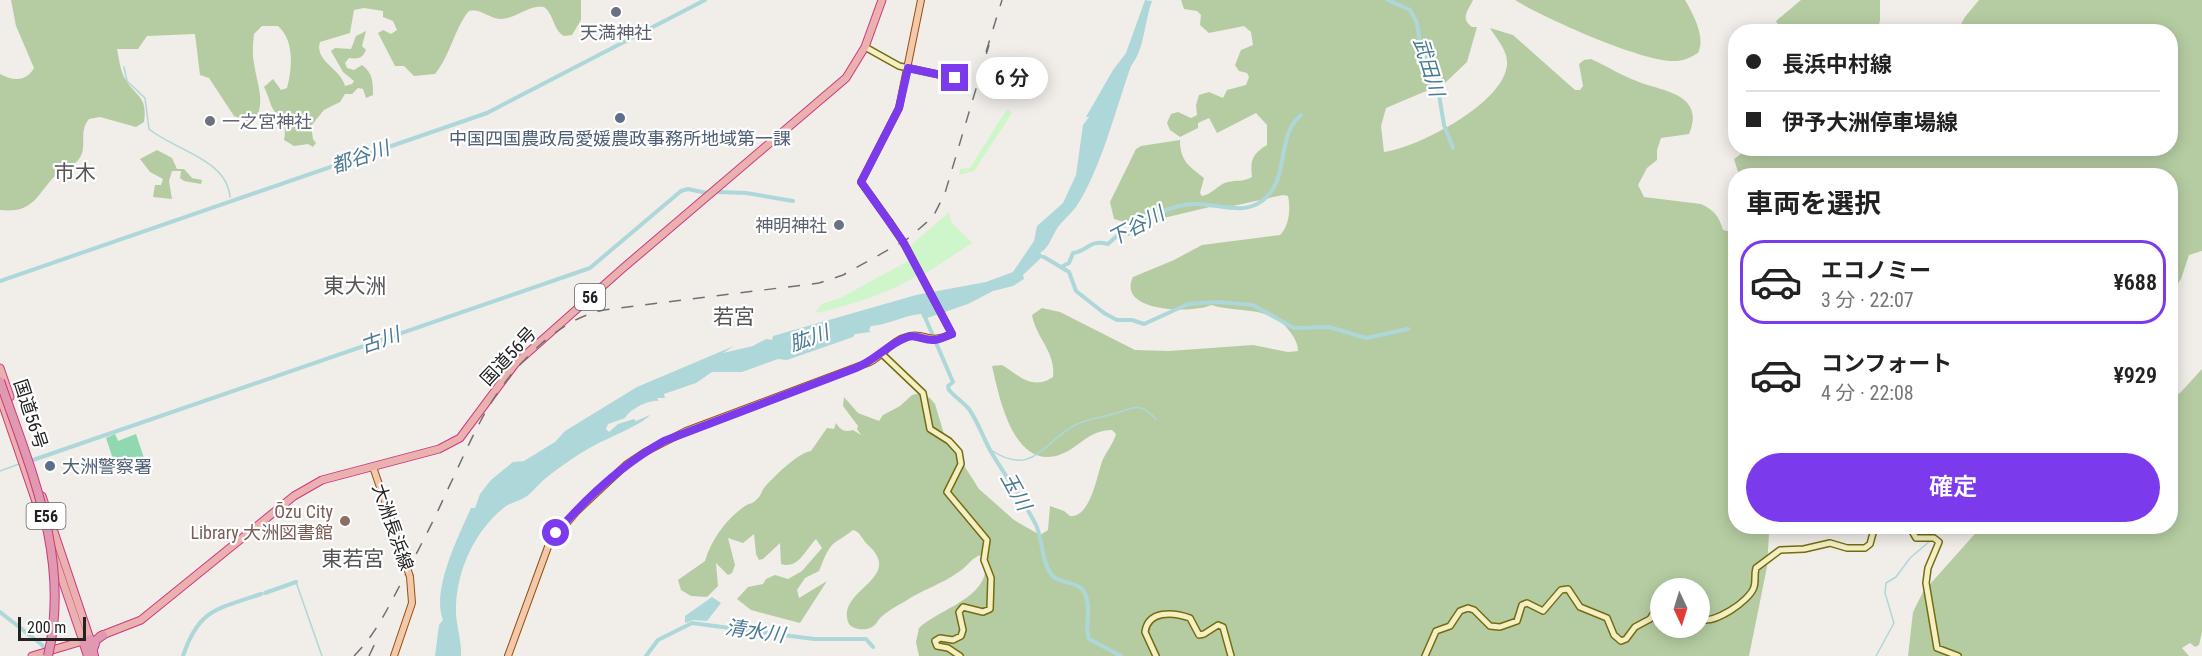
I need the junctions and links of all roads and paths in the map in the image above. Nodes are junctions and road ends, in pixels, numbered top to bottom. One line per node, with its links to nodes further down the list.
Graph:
1 (882, 0): 3 (highway, 国道56号 / 56)
2 (921, 0): 4 (main road)
3 (866, 48): 4 (main road); 10 (highway, 国道56号 / 56)
4 (908, 68): 5 (main road); 6 (main road, bridge)
5 (959, 80)
6 (881, 353): 22 (main road); 23 (main road)
7 (0, 368): 15 (highway, 国道56号)
8 (0, 381): 19 (highway, E56, bridge)
9 (0, 397): 15 (highway, 国道56号)
10 (373, 467): 17 (highway, 国道56号 / 56); 21 (main road, 大洲長浜線, bridge)
11 (1873, 534): 14 (main road)
12 (1914, 534): 27 (main road)
13 (1650, 619): 26 (main road)
14 (1710, 620)
15 (83, 629): 17 (highway, 国道56号); 18 (highway)
16 (74, 644): 17 (highway); 18 (highway)
17 (91, 646)
18 (63, 647): 19 (highway, bridge)
19 (44, 655): 20 (highway)
20 (32, 656)
21 (394, 656)
22 (508, 656)
23 (960, 656)
24 (1156, 656): 25 (main road)
25 (1231, 656)
26 (1425, 656)
27 (1958, 656)

